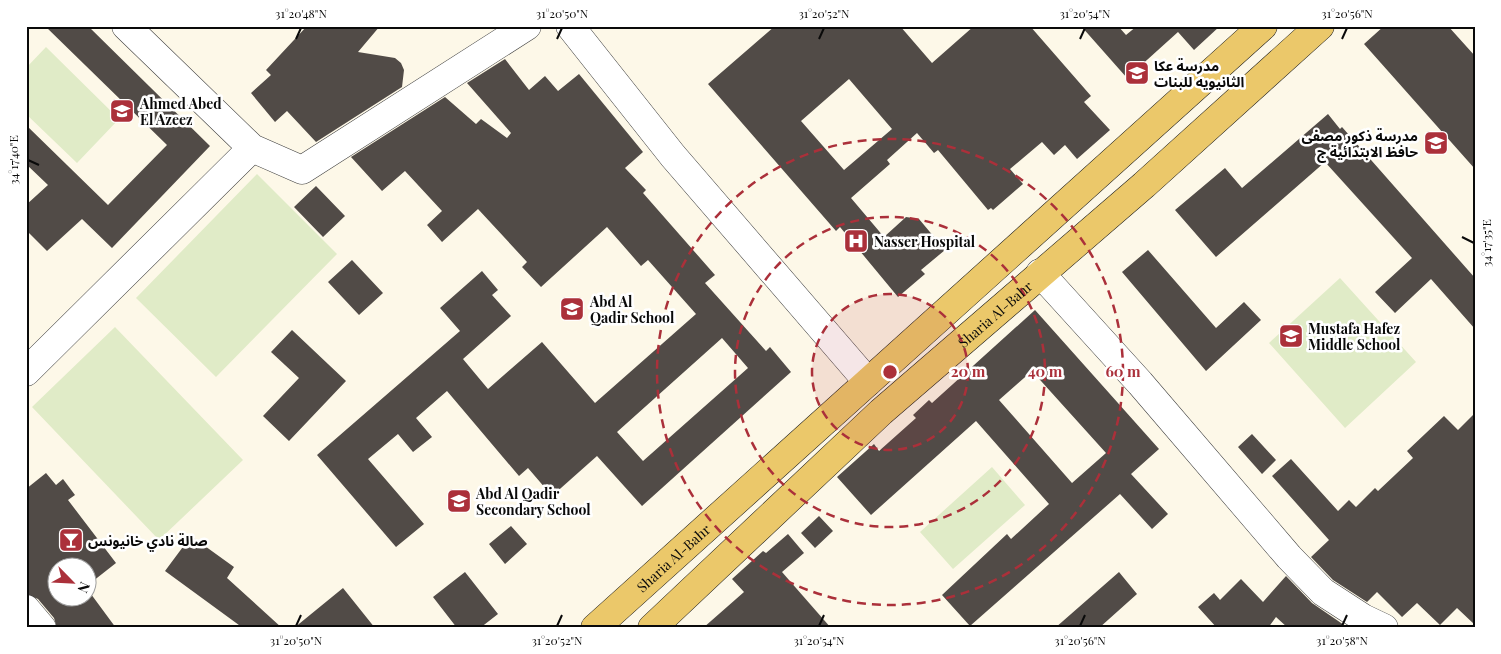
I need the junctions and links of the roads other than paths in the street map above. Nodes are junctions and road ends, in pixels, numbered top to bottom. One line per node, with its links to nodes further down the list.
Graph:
1 (527, 26): 6 (street)
2 (570, 26): 9 (street)
3 (1263, 26): 9 (main road, Sharia Al-Bahr)
4 (1320, 26): 7 (main road, Sharia Al-Bahr)
5 (127, 27): 6 (street)
6 (252, 148): 8 (street)
7 (1040, 273): 13 (main road, Sharia Al-Bahr); 14 (street)
8 (26, 372)
9 (868, 382): 12 (main road, Sharia Al-Bahr)
10 (26, 609): 11 (street)
11 (42, 628)
12 (596, 628)
13 (652, 628)
14 (1384, 628)

